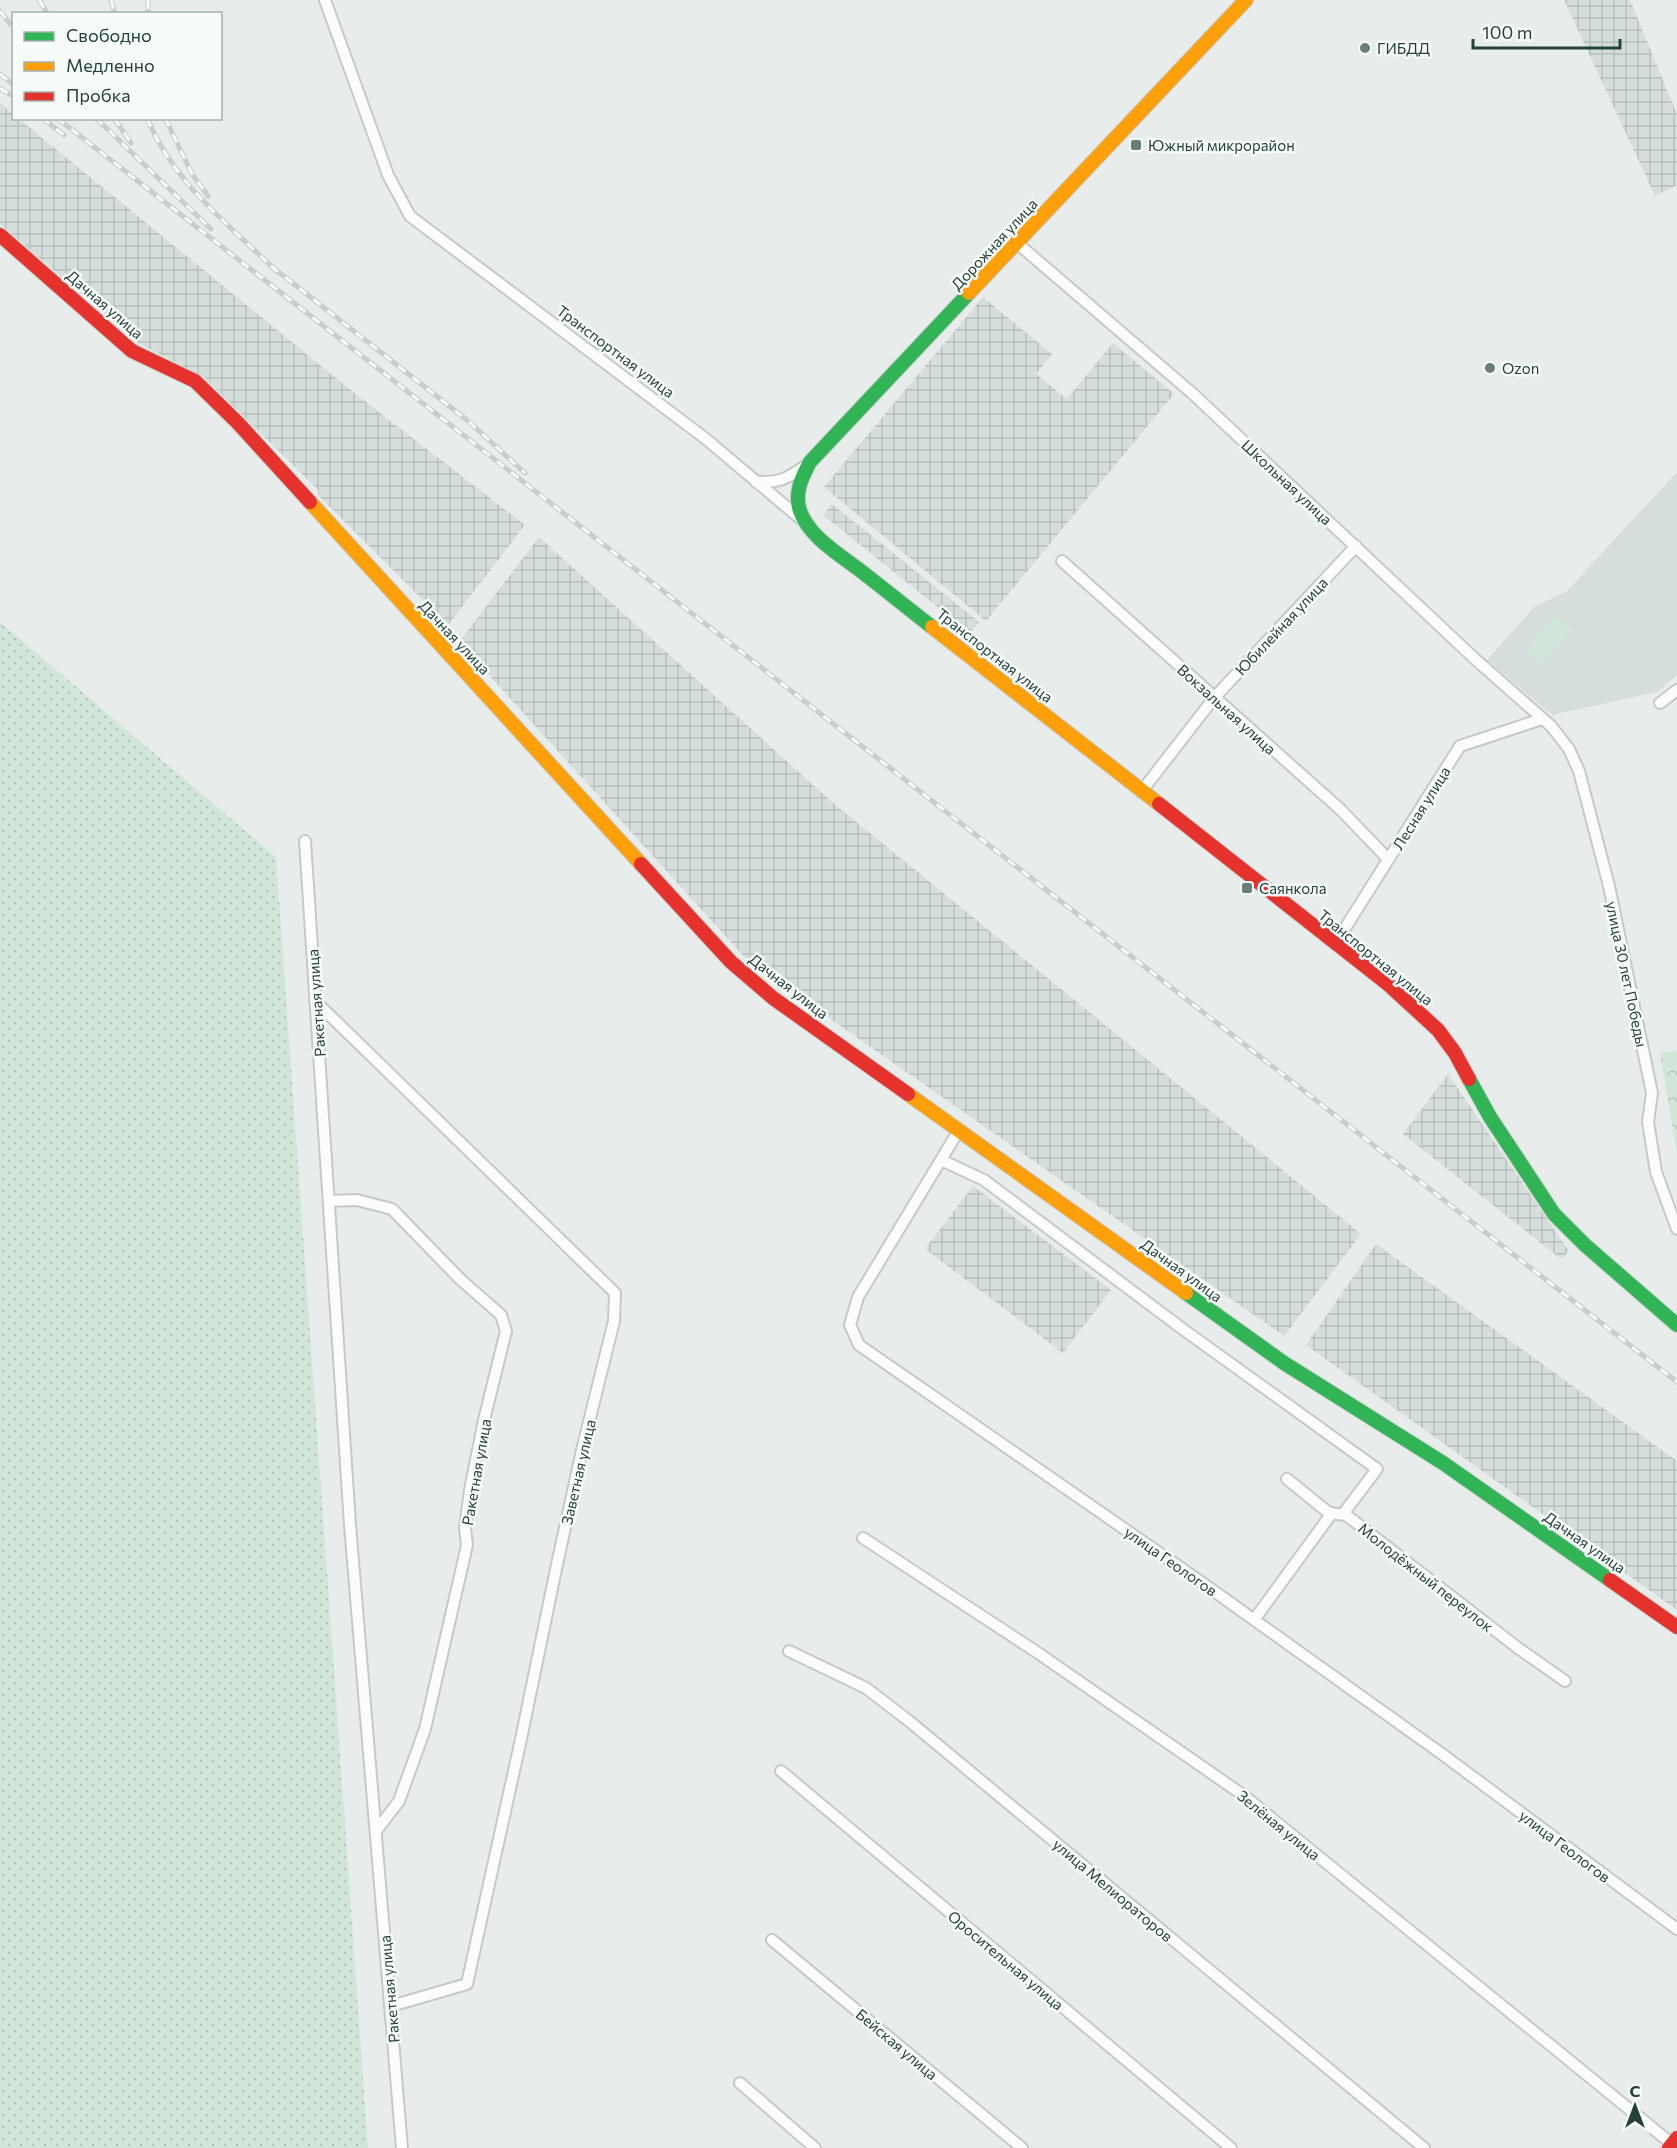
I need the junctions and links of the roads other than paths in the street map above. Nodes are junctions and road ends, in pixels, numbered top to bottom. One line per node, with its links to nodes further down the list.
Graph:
1 (325, 0): 6 (street, Транспортная улица)
2 (1246, 0): 4 (street, Дорожная улица)
3 (0, 235): 19 (street, Дачная улица)
4 (1017, 243): 5 (street, Дорожная улица); 8 (street, Школьная улица)
5 (810, 462): 6 (street); 7 (street, Дорожная улица)
6 (756, 482): 7 (street, Транспортная улица)
7 (805, 523): 14 (street, Транспортная улица)
8 (1356, 546): 11 (street, Юбилейная улица); 13 (street, Школьная улица)
9 (1062, 561): 11 (street, Вокзальная улица)
10 (1677, 690): 12 (street)
11 (1214, 698): 14 (street, Юбилейная улица); 16 (street, Вокзальная улица)
12 (1660, 703)
13 (1546, 723): 16 (street, Лесная улица); 22 (street, улица 30 лет Победы)
14 (1141, 792): 17 (street, Транспортная улица)
15 (305, 841): 18 (street, Ракетная улица)
16 (1389, 860): 17 (street, Лесная улица)
17 (1335, 944): 23 (street, Транспортная улица)
18 (315, 1001): 21 (street, Ракетная улица); 35 (street, Заветная улица)
19 (959, 1130): 20 (street, улица Геологов); 28 (street, Дачная улица)
20 (941, 1160): 25 (street); 27 (street, улица Геологов)
21 (329, 1201): 32 (street, Ракетная улица); 32 (street, Ракетная улица)
22 (1677, 1229)
23 (1677, 1325)
24 (1287, 1479): 25 (street, Молодёжный переулок)
25 (1337, 1514): 27 (street); 30 (street, Молодёжный переулок)
26 (863, 1538): 37 (street, Зелёная улица)
27 (1254, 1620): 33 (street, улица Геологов)
28 (1677, 1627)
29 (789, 1651): 42 (street, улица Мелиораторов)
30 (1565, 1681)
31 (781, 1772): 41 (street, Оросительная улица)
32 (376, 1831): 35 (street, Ракетная улица)
33 (1677, 1929)
34 (772, 1940): 40 (street, Бейская улица)
35 (391, 2006): 38 (street, Ракетная улица)
36 (740, 2083): 39 (street)
37 (1673, 2143)
38 (402, 2148)
39 (814, 2148)
40 (1022, 2148)
41 (1231, 2148)
42 (1424, 2148)

